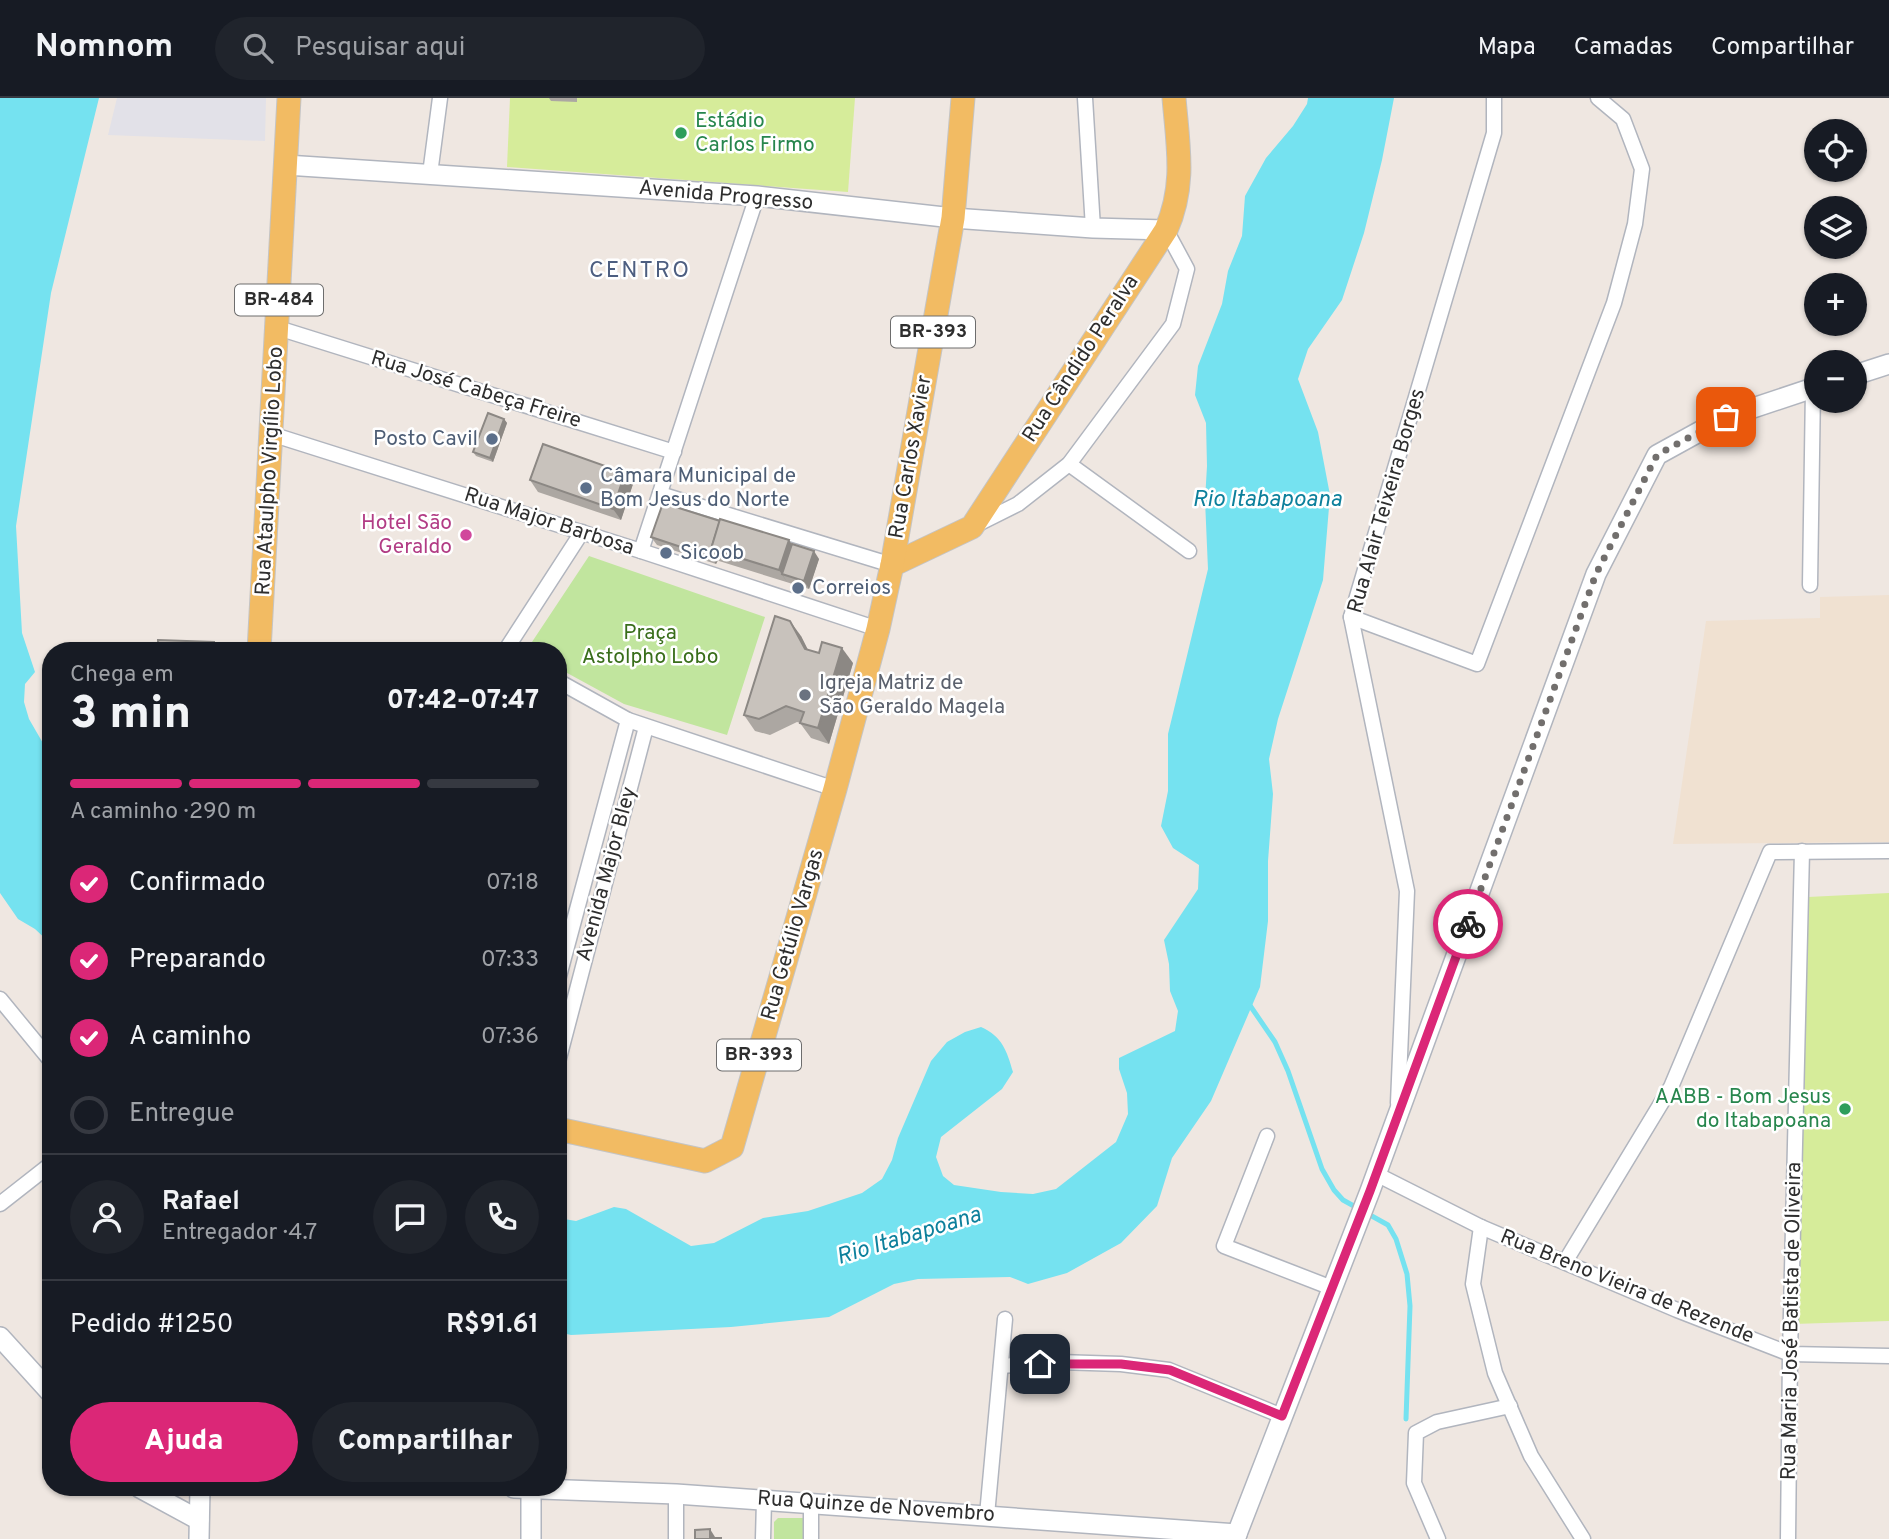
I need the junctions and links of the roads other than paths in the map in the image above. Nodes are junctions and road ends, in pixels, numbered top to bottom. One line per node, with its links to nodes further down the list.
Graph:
1 (289, 98): 8 (main road, BR-484)
2 (440, 98): 9 (street)
3 (963, 98): 11 (main road, Rua Carlos Xavier / BR-393)
4 (1084, 98): 12 (street)
5 (1174, 98): 13 (main road, Rua Cândido Peralva)
6 (1494, 98): 29 (street, Rua Alair Teixeira Borges)
7 (1598, 98): 29 (street)
8 (286, 165): 9 (main road, Avenida Progresso); 14 (main road, Rua Ataulpho Virgílio Lobo / BR-484)
9 (430, 174): 10 (main road, Avenida Progresso)
10 (757, 196): 11 (main road, Avenida Progresso); 20 (street)
11 (953, 218): 12 (main road, Avenida Progresso); 27 (main road, Rua Carlos Xavier / BR-393)
12 (1093, 228): 13 (main road, Avenida Progresso)
13 (1166, 230): 21 (street); 23 (main road, Rua Cândido Peralva)
14 (278, 328): 19 (main road, Rua Ataulpho Virgílio Lobo / BR-484); 20 (street, Rua José Cabeça Freire)
15 (1889, 364): 16 (main road)
16 (1867, 371)
17 (1804, 391): 43 (main road)
18 (1814, 413): 28 (street)
19 (271, 434): 24 (street, Rua Major Barbosa); 31 (main road, Rua Ataulpho Virgílio Lobo / BR-484)
20 (674, 452): 22 (street)
21 (1069, 464): 23 (street); 26 (street)
22 (660, 494): 25 (street); 27 (street)
23 (972, 527): 27 (main road)
24 (582, 532): 25 (street, Rua Major Barbosa); 32 (street)
25 (641, 551): 30 (street, Rua Major Barbosa)
26 (1189, 551)
27 (892, 565): 30 (main road, BR-393)
28 (1810, 584)
29 (1351, 617): 43 (street, Rua Alair Teixeira Borges)
30 (878, 629): 36 (main road, Rua Getúlio Vargas / BR-393)
31 (259, 642)
32 (511, 642)
33 (567, 686): 34 (street)
34 (628, 720): 35 (street); 39 (street, Avenida Major Bley)
35 (646, 727): 36 (street); 41 (street, Avenida Major Bley)
36 (835, 789): 44 (main road, Rua Getúlio Vargas / BR-393)
37 (1802, 851): 38 (street); 50 (street); 54 (street, Rua Maria José Batista de Oliveira)
38 (1889, 851)
39 (567, 947)
40 (0, 999): 42 (street)
41 (567, 1028)
42 (42, 1050)
43 (1397, 1118): 47 (main road)
44 (567, 1131)
45 (1266, 1136): 51 (street)
46 (42, 1171): 48 (street)
47 (1373, 1183): 49 (street, Rua Breno Vieira de Rezende); 51 (main road)
48 (0, 1204)
49 (1481, 1227): 50 (street, Rua Breno Vieira de Rezende); 58 (street)
50 (1565, 1262): 54 (street, Rua Breno Vieira de Rezende)
51 (1332, 1288): 59 (main road)
52 (1004, 1319): 56 (street)
53 (0, 1337): 57 (main road)
54 (1790, 1354): 55 (street, Rua Breno Vieira de Rezende); 76 (street, Rua Maria José Batista de Oliveira)
55 (1889, 1356)
56 (1001, 1366): 59 (street); 67 (street)
57 (42, 1383)
58 (1510, 1406): 74 (street); 75 (street)
59 (1282, 1416): 69 (main road)
60 (567, 1489): 61 (main road, Rua Quinze de Novembro)
61 (676, 1494): 65 (main road, Rua Quinze de Novembro); 71 (street)
62 (151, 1496): 68 (main road)
63 (200, 1496): 68 (main road)
64 (531, 1496): 70 (main road)
65 (764, 1500): 66 (main road, Rua Quinze de Novembro); 72 (street)
66 (811, 1503): 67 (main road, Rua Quinze de Novembro); 73 (street)
67 (987, 1515): 69 (main road, Rua Quinze de Novembro)
68 (199, 1530)
69 (1236, 1536)
70 (531, 1539)
71 (676, 1539)
72 (764, 1539)
73 (811, 1539)
74 (1438, 1539)
75 (1583, 1539)
76 (1788, 1539)

